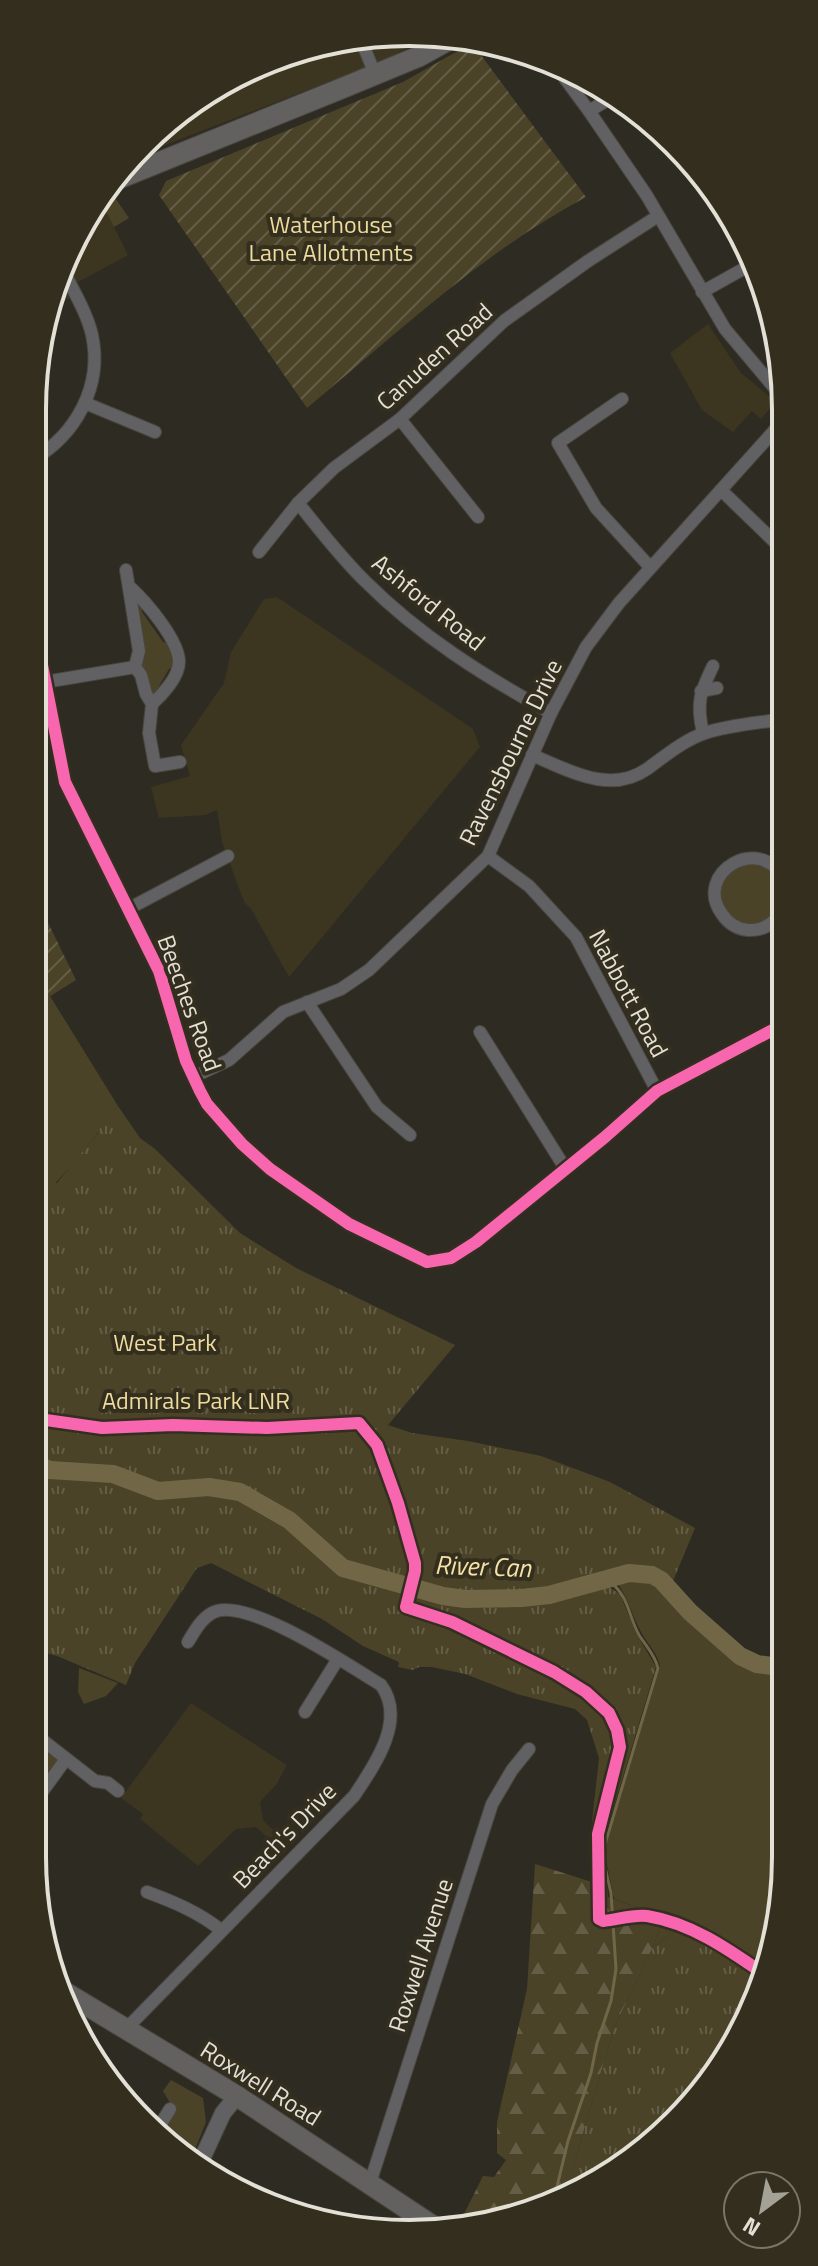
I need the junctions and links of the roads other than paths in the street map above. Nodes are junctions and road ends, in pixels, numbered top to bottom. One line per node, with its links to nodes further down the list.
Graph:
1 (436, 47): 3 (main road)
2 (365, 49): 3 (street)
3 (375, 74): 7 (main road)
4 (568, 82): 6 (street)
5 (603, 103): 6 (street)
6 (589, 111): 8 (street)
7 (134, 172)
8 (658, 216): 11 (street); 15 (street, Canuden Road)
9 (744, 269): 11 (street)
10 (69, 282): 14 (street)
11 (702, 292): 12 (street)
12 (771, 384)
13 (622, 399): 19 (street)
14 (85, 403): 17 (street); 20 (street)
15 (400, 419): 22 (street, Canuden Road); 23 (street)
16 (549, 430): 19 (street)
17 (155, 432)
18 (772, 433): 21 (street, Ravensbourne Drive)
19 (558, 443): 26 (street)
20 (46, 452)
21 (721, 490): 24 (street); 26 (street, Ravensbourne Drive)
22 (298, 503): 25 (street, Canuden Road); 36 (street, Ashford Road)
23 (478, 517)
24 (772, 539)
25 (259, 552)
26 (650, 567): 36 (street, Ravensbourne Drive)
27 (126, 570): 28 (street)
28 (131, 588): 30 (street); 35 (street)
29 (713, 666): 34 (street)
30 (135, 667): 31 (street); 35 (street)
31 (46, 682)
32 (46, 687): 44 (street, Beeches Road)
33 (717, 688): 34 (street)
34 (701, 691): 38 (street)
35 (152, 704): 40 (street)
36 (551, 713): 39 (street, Ravensbourne Drive)
37 (772, 721): 38 (street)
38 (703, 733): 39 (street)
39 (532, 755): 42 (street, Ravensbourne Drive)
40 (180, 762)
41 (228, 856): 44 (street)
42 (488, 856): 46 (street, Ravensbourne Drive); 50 (street, Nabbott Road)
43 (772, 864): 45 (street)
44 (128, 909): 49 (street, Beeches Road)
45 (772, 922)
46 (307, 1002): 49 (street, Ravensbourne Drive); 51 (street)
47 (772, 1030): 50 (street, Beeches Road)
48 (480, 1032): 52 (street)
49 (193, 1077): 52 (street, Beeches Road)
50 (657, 1091): 52 (street, Beeches Road)
51 (410, 1135)
52 (565, 1168)
53 (188, 1642): 54 (street, Beach's Drive)
54 (338, 1659): 55 (street); 62 (street, Beach's Drive)
55 (305, 1712)
56 (46, 1744): 58 (street)
57 (529, 1749): 69 (street, Roxwell Avenue)
58 (66, 1759): 59 (street); 60 (street)
59 (46, 1786)
60 (118, 1791)
61 (147, 1892): 62 (street)
62 (221, 1930): 64 (street, Beach's Drive)
63 (77, 2004): 64 (main road, Roxwell Road)
64 (125, 2030): 65 (main road, Roxwell Road)
65 (237, 2096): 68 (street); 69 (main road, Roxwell Road)
66 (170, 2109): 67 (street)
67 (162, 2123)
68 (203, 2156)
69 (370, 2183): 70 (main road, Roxwell Road)
70 (423, 2219)

